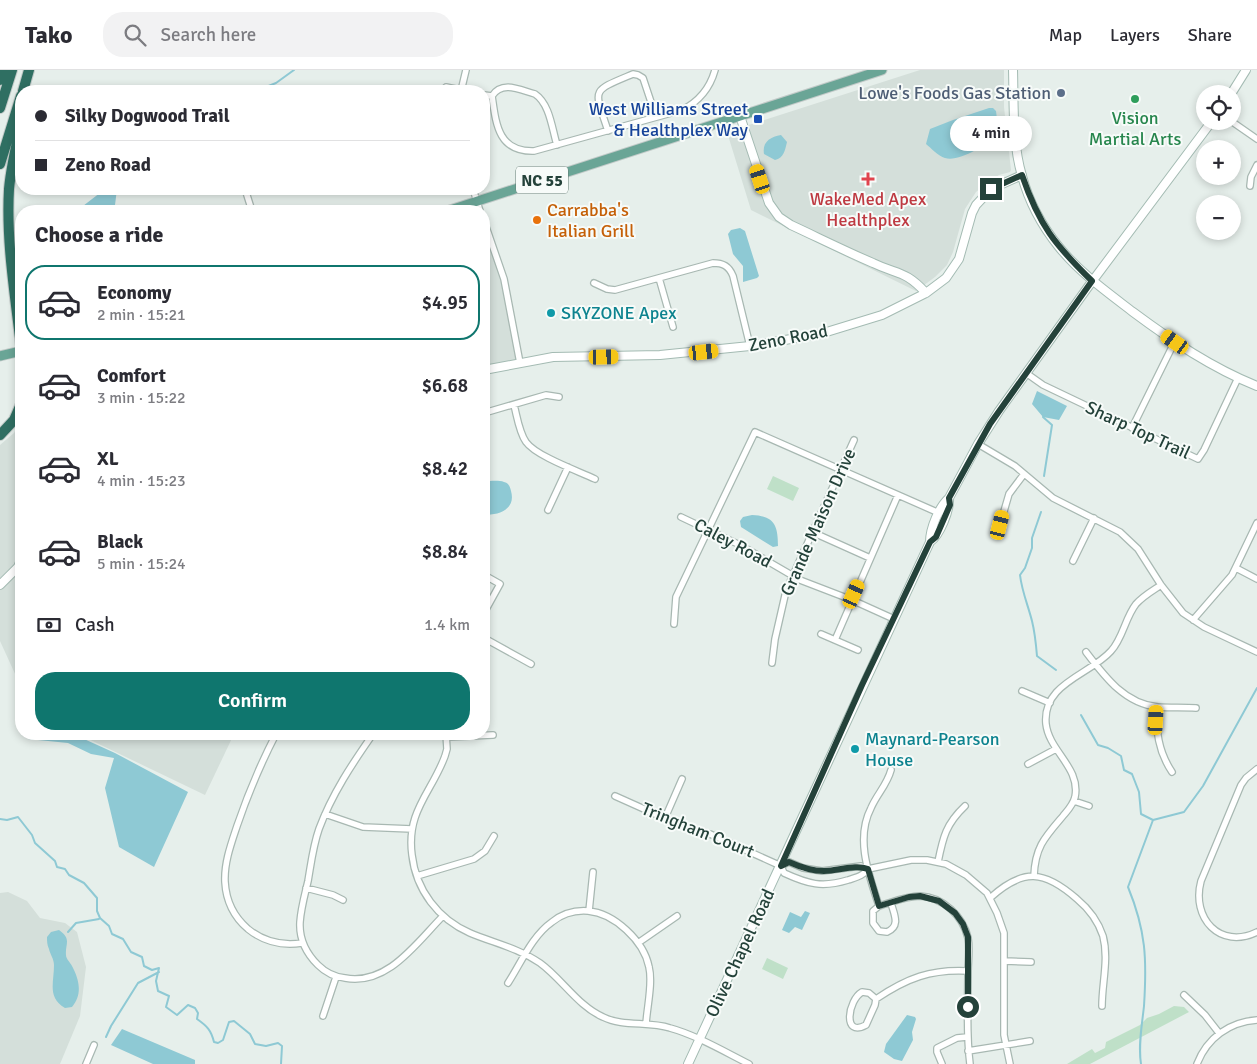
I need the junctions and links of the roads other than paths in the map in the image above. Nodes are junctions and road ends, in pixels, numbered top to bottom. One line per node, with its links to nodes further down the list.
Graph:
1 (4, 70): 10 (highway)
2 (12, 70): 16 (highway)
3 (29, 70): 11 (highway)
4 (36, 70): 12 (highway)
5 (466, 70): 13 (street)
6 (715, 70): 19 (street)
7 (882, 70): 18 (main road, NC 55)
8 (1013, 70): 28 (main road)
9 (1246, 70): 14 (main road)
10 (0, 80)
11 (25, 85)
12 (32, 85)
13 (463, 85)
14 (1237, 85)
15 (492, 96): 24 (street); 24 (street)
16 (0, 108)
17 (15, 115): 26 (highway)
18 (740, 116): 31 (main road, NC 55); 39 (main road)
19 (656, 117): 22 (street); 22 (street)
20 (1241, 128): 23 (street)
21 (1205, 130): 36 (main road, Olive Chapel Road)
22 (608, 131): 24 (street)
23 (1257, 138)
24 (557, 145)
25 (15, 154): 38 (highway)
26 (0, 164)
27 (1257, 165): 29 (street)
28 (1022, 175): 36 (main road); 39 (main road, Zeno Road)
29 (1250, 186)
30 (475, 195): 31 (street)
31 (477, 202): 32 (main road, NC 55); 33 (street)
32 (467, 205)
33 (478, 205)
34 (490, 239): 45 (street)
35 (659, 278): 37 (street); 40 (street); 42 (street)
36 (1092, 281): 41 (main road); 47 (main road, Olive Chapel Road)
37 (594, 283)
38 (15, 290)
39 (926, 293): 42 (main road, Zeno Road)
40 (673, 326)
41 (1175, 342): 48 (main road); 54 (street)
42 (750, 346): 45 (main road, Zeno Road)
43 (15, 352): 44 (main road)
44 (0, 356)
45 (520, 363): 46 (main road, Zeno Road)
46 (490, 369)
47 (1026, 373): 54 (street, Sharp Top Trail); 57 (main road, Olive Chapel Road)
48 (1238, 378): 49 (main road); 54 (street, Sharp Top Trail)
49 (1257, 386)
50 (559, 397): 51 (street)
51 (514, 405): 52 (street); 58 (street)
52 (490, 411)
53 (15, 418): 55 (highway)
54 (1132, 428)
55 (0, 435)
56 (854, 440): 59 (street, Grande Maison Drive)
57 (978, 444): 60 (street); 63 (main road, Olive Chapel Road)
58 (568, 467): 61 (street); 64 (street)
59 (841, 469): 62 (street); 70 (street); 71 (street, Grande Maison Drive)
60 (1024, 474): 67 (street); 69 (street)
61 (595, 479)
62 (898, 495): 65 (street); 73 (street)
63 (949, 498): 65 (main road, Olive Chapel Road); 72 (main road, Olive Chapel Road)
64 (548, 510)
65 (940, 513): 72 (main road, Olive Chapel Road)
66 (681, 517): 70 (street, Caley Road)
67 (1094, 518): 74 (street); 81 (street)
68 (1257, 523): 75 (street)
69 (1000, 525)
70 (708, 530): 77 (street, Caley Road); 86 (street)
71 (812, 532): 73 (street); 77 (street, Grande Maison Drive)
72 (930, 542): 84 (main road, Olive Chapel Road)
73 (870, 558): 82 (street)
74 (1073, 561)
75 (1236, 568): 79 (street); 85 (street)
76 (15, 569): 80 (main road)
77 (792, 576): 82 (street, Caley Road); 93 (street, Grande Maison Drive)
78 (490, 578): 83 (street)
79 (1257, 579)
80 (0, 585)
81 (1161, 585): 85 (street); 94 (street)
82 (852, 600): 84 (street, Caley Road); 88 (street)
83 (490, 602)
84 (894, 619): 120 (main road, Olive Chapel Road)
85 (1193, 620): 92 (street)
86 (674, 624)
87 (821, 634): 88 (street)
88 (835, 640): 90 (street)
89 (490, 641): 95 (street)
90 (858, 650)
91 (1086, 652): 94 (street)
92 (1257, 652)
93 (772, 663)
94 (1095, 663): 97 (street); 98 (street)
95 (532, 664)
96 (1022, 691): 97 (street)
97 (1050, 703): 105 (street)
98 (1157, 707): 99 (street); 109 (street)
99 (1196, 708)
100 (490, 735): 101 (street)
101 (493, 735)
102 (273, 740): 134 (street)
103 (369, 740): 115 (street)
104 (447, 740): 117 (street)
105 (1056, 749): 106 (street); 112 (street)
106 (1028, 764)
107 (1257, 769): 133 (street)
108 (891, 770): 121 (street)
109 (1172, 772)
110 (682, 780): 116 (street)
111 (615, 796): 116 (street, Tringham Court)
112 (1074, 801): 114 (street); 124 (street)
113 (965, 806): 119 (street)
114 (1089, 806)
115 (325, 814): 117 (street); 125 (street)
116 (665, 818): 120 (street, Tringham Court)
117 (412, 829): 123 (street)
118 (494, 836): 123 (street)
119 (938, 862): 121 (street); 126 (street)
120 (781, 866): 121 (street); 121 (street); 150 (main road, Olive Chapel Road)
121 (868, 869): 129 (street)
122 (593, 872): 130 (street)
123 (417, 876): 131 (street)
124 (1034, 876): 126 (street); 144 (street)
125 (306, 888): 127 (street); 134 (street)
126 (990, 898): 137 (street)
127 (343, 900)
128 (891, 903): 129 (street); 129 (street); 139 (street)
129 (879, 906)
130 (588, 911): 135 (street); 136 (street)
131 (444, 916): 136 (street); 140 (street)
132 (677, 916): 135 (street)
133 (1257, 932)
134 (302, 943): 140 (street)
135 (638, 943): 147 (street)
136 (526, 955): 141 (street); 147 (street)
137 (1005, 961): 138 (street); 153 (street)
138 (1030, 962)
139 (968, 970): 143 (street); 149 (street)
140 (336, 977): 145 (street)
141 (508, 984)
142 (1184, 995): 148 (street)
143 (876, 999): 143 (street)
144 (1102, 1006)
145 (324, 1016)
146 (1257, 1020): 148 (street)
147 (646, 1024): 150 (street)
148 (1219, 1033): 161 (street)
149 (968, 1037): 154 (street); 158 (street)
150 (699, 1040): 156 (main road, Olive Chapel Road); 157 (street)
151 (1030, 1041): 153 (street)
152 (94, 1045): 155 (street)
153 (1006, 1046): 154 (street); 160 (street)
154 (968, 1051): 159 (street)
155 (86, 1064)
156 (688, 1064)
157 (749, 1064)
158 (942, 1064)
159 (970, 1064)
160 (1010, 1064)
161 (1197, 1064)

